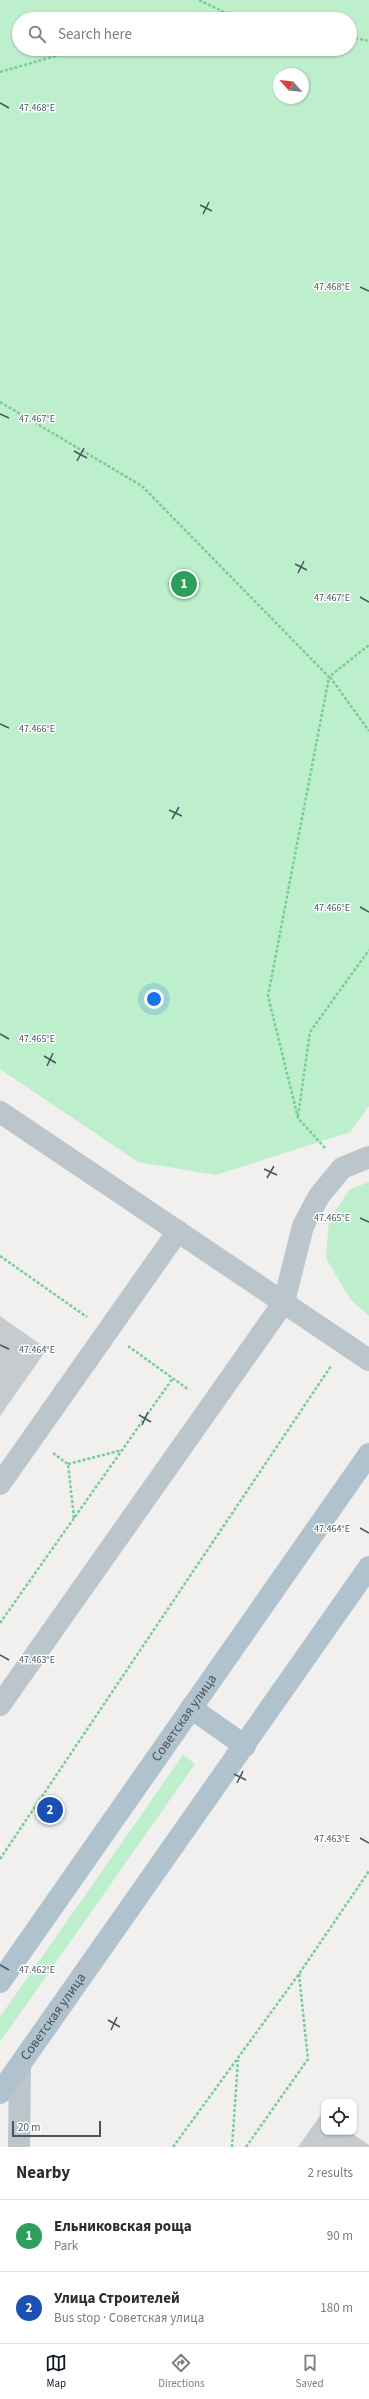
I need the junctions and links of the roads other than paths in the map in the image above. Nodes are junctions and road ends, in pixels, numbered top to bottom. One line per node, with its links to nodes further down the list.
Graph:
1 (0, 1112): 3 (street)
2 (369, 1157): 4 (street)
3 (178, 1231): 4 (street); 7 (street)
4 (284, 1302): 5 (street); 9 (street)
5 (369, 1360)
6 (369, 1454): 10 (main road, Советская улица)
7 (0, 1484)
8 (369, 1567): 11 (main road, Советская улица)
9 (0, 1705)
10 (191, 1708): 11 (main road); 12 (main road, Советская улица)
11 (244, 1746): 13 (main road, Советская улица)
12 (0, 1982)
13 (20, 2065): 14 (main road, Советская улица); 15 (street)
14 (0, 2093)
15 (19, 2147)

